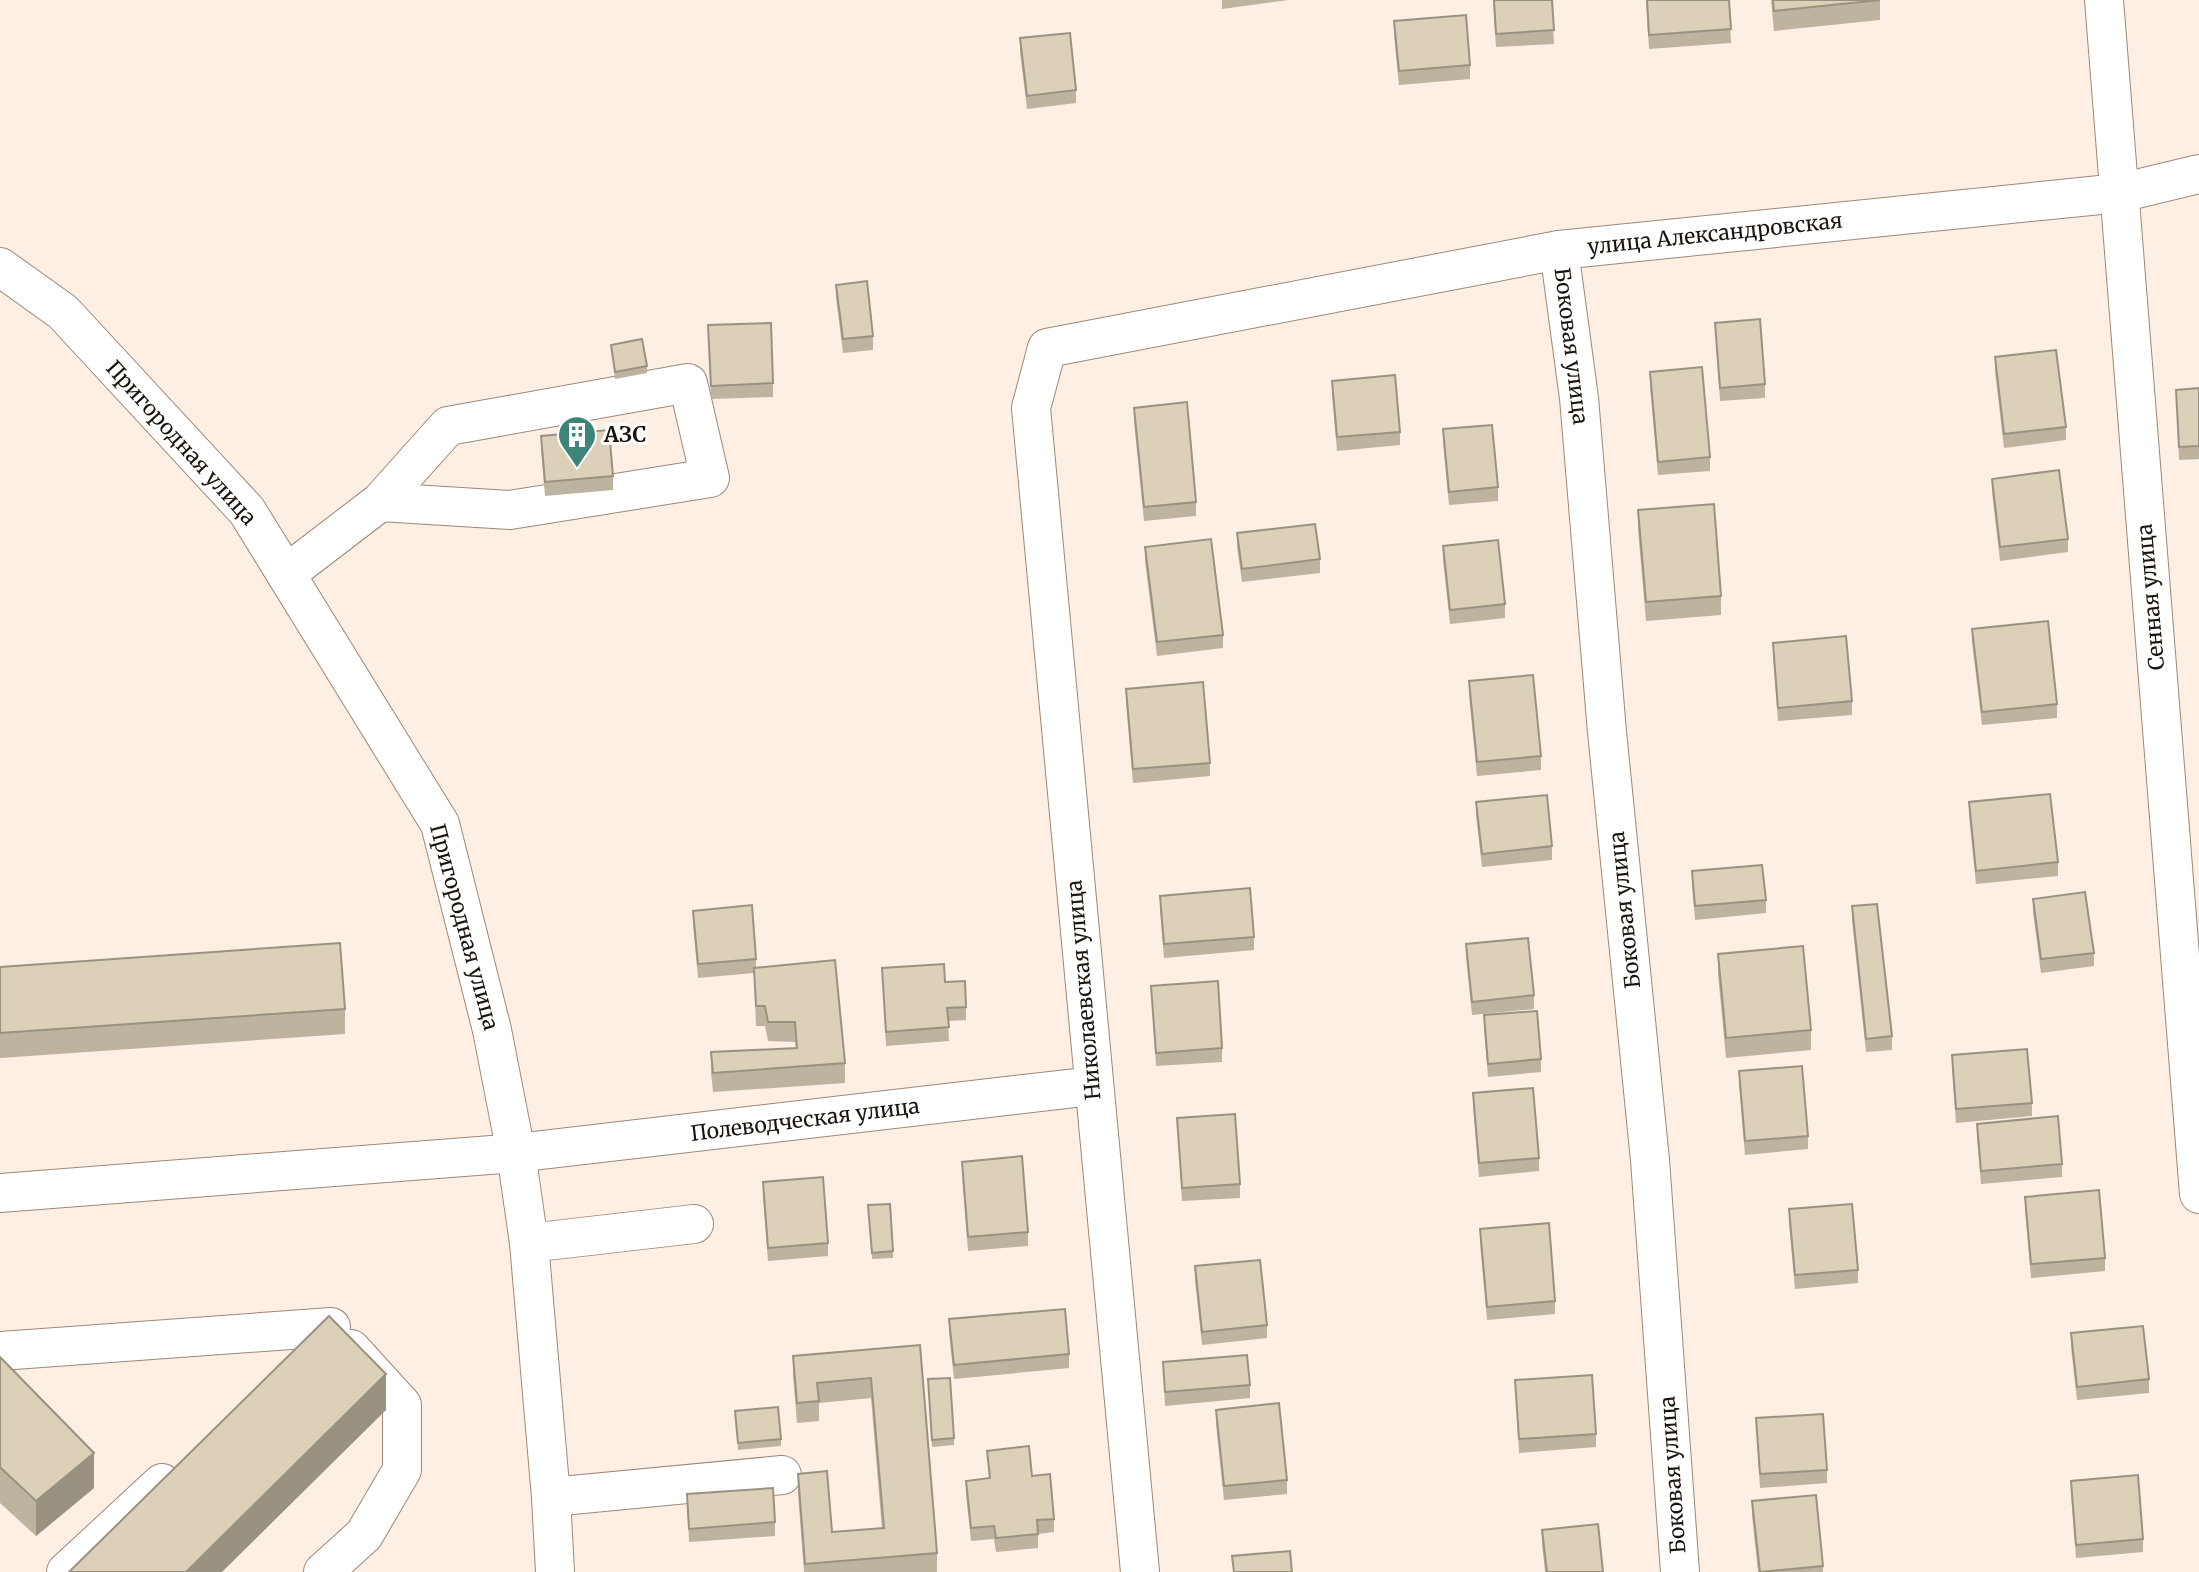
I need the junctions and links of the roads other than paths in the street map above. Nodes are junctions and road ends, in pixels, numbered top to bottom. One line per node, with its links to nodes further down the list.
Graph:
1 (2104, 0): 3 (street, Сенная улица)
2 (2199, 174): 3 (street, улица Александровская)
3 (2120, 193): 4 (street, улица Александровская); 12 (street, Сенная улица)
4 (1559, 250): 6 (street, улица Александровская); 27 (street, Боковая улица)
5 (0, 267): 8 (street, Пригородная улица)
6 (1031, 408): 9 (street, Николаевская улица)
7 (380, 502): 7 (street); 8 (street)
8 (286, 573): 10 (street, Пригородная улица)
9 (1093, 1086): 10 (street, Полеводческая улица); 26 (street, Николаевская улица)
10 (516, 1153): 11 (street, Полеводческая улица); 14 (street, Пригородная улица)
11 (0, 1193)
12 (2199, 1194)
13 (694, 1224): 14 (street)
14 (529, 1242): 20 (street, Пригородная улица)
15 (331, 1327): 16 (street); 17 (street); 21 (street)
16 (0, 1352)
17 (290, 1365)
18 (188, 1459): 22 (street)
19 (782, 1475): 20 (street)
20 (551, 1497): 25 (street, Пригородная улица)
21 (364, 1535): 23 (street); 24 (street)
22 (66, 1572)
23 (323, 1572)
24 (355, 1572)
25 (555, 1572)
26 (1140, 1572)
27 (1680, 1572)

